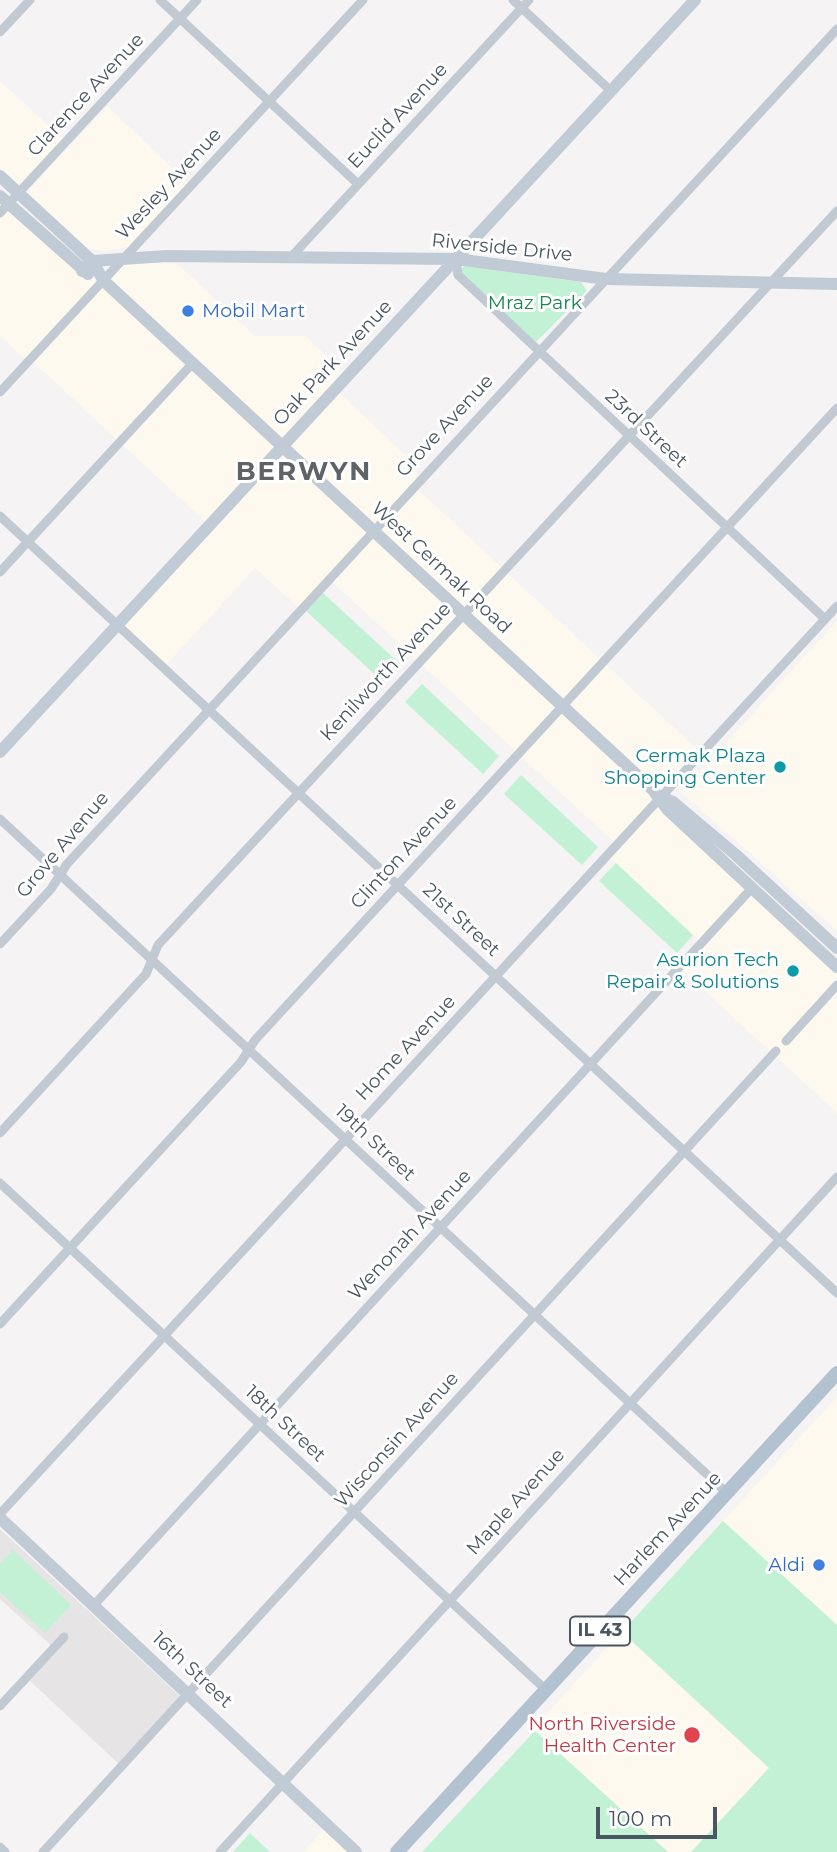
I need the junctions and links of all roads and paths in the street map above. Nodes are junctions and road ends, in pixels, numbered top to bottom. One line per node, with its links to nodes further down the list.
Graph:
1 (30, 0): 11 (street)
2 (160, 0): 9 (street)
3 (197, 0): 9 (street, Clarence Avenue)
4 (363, 0): 13 (street, Wesley Avenue)
5 (513, 0): 8 (street)
6 (529, 0): 8 (street, Euclid Avenue)
7 (695, 0): 12 (street, Oak Park Avenue)
8 (522, 8): 12 (street); 15 (street, Euclid Avenue)
9 (180, 19): 13 (street); 16 (street, Clarence Avenue)
10 (837, 29): 24 (street, Grove Avenue)
11 (0, 32)
12 (611, 91): 21 (street, Oak Park Avenue)
13 (269, 102): 15 (street); 20 (street, Wesley Avenue)
14 (0, 176): 16 (street, West Cermak Road)
15 (358, 184): 19 (street, Euclid Avenue)
16 (19, 193): 17 (street, Clarence Avenue); 22 (street, West Cermak Road)
17 (3, 204): 23 (street, West Cermak Road)
18 (837, 211): 26 (street, Kenilworth Avenue)
19 (292, 256): 20 (street, Riverside Drive); 21 (street, Riverside Drive)
20 (125, 258): 22 (street, Riverside Drive); 25 (street, Wesley Avenue)
21 (456, 259): 24 (street, Riverside Drive); 28 (street, 23rd Street); 33 (street, Oak Park Avenue)
22 (92, 261): 23 (street); 25 (street, West Cermak Road)
23 (82, 271): 25 (street, West Cermak Road)
24 (606, 279): 26 (street, Riverside Drive); 28 (street, Grove Avenue)
25 (104, 281): 29 (street, West Cermak Road); 30 (street, Wesley Avenue)
26 (771, 282): 27 (street, Riverside Drive); 32 (street, Kenilworth Avenue)
27 (837, 284)
28 (537, 352): 32 (street, 23rd Street); 36 (street, Grove Avenue)
29 (192, 364): 33 (street, West Cermak Road); 37 (street)
30 (0, 392)
31 (837, 408): 35 (street, Clinton Avenue)
32 (628, 436): 35 (street, 23rd Street); 40 (street, Kenilworth Avenue)
33 (282, 447): 36 (street, West Cermak Road); 42 (street, Oak Park Avenue)
34 (0, 516): 37 (street, 21st Street)
35 (727, 528): 41 (street, 23rd Street); 43 (street, Clinton Avenue)
36 (372, 530): 40 (street, West Cermak Road); 44 (street, Grove Avenue)
37 (28, 542): 38 (street); 42 (street, 21st Street)
38 (0, 572)
39 (837, 606): 41 (street, Home Avenue)
40 (463, 614): 43 (street, West Cermak Road); 46 (street, Kenilworth Avenue)
41 (825, 619): 47 (street, Home Avenue)
42 (117, 625): 44 (street, 21st Street); 45 (street, Oak Park Avenue)
43 (562, 706): 47 (street, West Cermak Road); 50 (street, Clinton Avenue)
44 (207, 709): 46 (street, 21st Street); 49 (street, Grove Avenue)
45 (0, 752)
46 (298, 793): 50 (street, 21st Street); 54 (street, Kenilworth Avenue)
47 (661, 797): 51 (street, West Cermak Road); 53 (street, West Cermak Road); 56 (street, Home Avenue)
48 (0, 819): 49 (street, 19th Street)
49 (60, 874): 52 (street, Grove Avenue); 54 (street, 19th Street)
50 (398, 885): 56 (street, 21st Street); 59 (street, Clinton Avenue)
51 (752, 888): 55 (street, West Cermak Road); 61 (street, Wenonah Avenue)
52 (0, 944)
53 (837, 948)
54 (152, 960): 59 (street, 19th Street); 62 (street, Kenilworth Avenue)
55 (837, 967)
56 (496, 976): 61 (street, 21st Street); 63 (street, Home Avenue)
57 (837, 985): 58 (street)
58 (786, 1041)
59 (249, 1050): 63 (street, 19th Street); 69 (street, Clinton Avenue)
60 (776, 1051): 64 (street, Wisconsin Avenue)
61 (591, 1064): 64 (street, 21st Street); 67 (street, Wenonah Avenue)
62 (0, 1133)
63 (345, 1139): 67 (street, 19th Street); 73 (street, Home Avenue)
64 (685, 1151): 68 (street, 21st Street); 71 (street, Wisconsin Avenue)
65 (837, 1177): 68 (street, Maple Avenue)
66 (0, 1183): 69 (street, 18th Street)
67 (441, 1228): 71 (street, 19th Street); 76 (street, Wenonah Avenue)
68 (779, 1239): 70 (street, 21st Street); 75 (street, Maple Avenue)
69 (70, 1248): 72 (street, Clinton Avenue); 73 (street, 18th Street)
70 (837, 1293)
71 (535, 1315): 75 (street, 19th Street); 78 (street, Wisconsin Avenue)
72 (0, 1324)
73 (164, 1336): 76 (street, 18th Street); 79 (street, Home Avenue)
74 (837, 1373): 77 (main road, Harlem Avenue / IL 43)
75 (630, 1403): 77 (street, 19th Street); 80 (street, Maple Avenue)
76 (260, 1425): 78 (street, 18th Street); 81 (street, Wenonah Avenue)
77 (727, 1493): 83 (main road, Harlem Avenue / IL 43)
78 (354, 1513): 80 (street, 18th Street); 84 (street, Wisconsin Avenue)
79 (0, 1516): 81 (street, 16th Street)
80 (449, 1601): 83 (street, 18th Street); 86 (street, Maple Avenue)
81 (94, 1605): 84 (street, 16th Street)
82 (64, 1637): 85 (street)
83 (546, 1690): 92 (main road, Harlem Avenue / IL 43)
84 (189, 1693): 86 (street, 16th Street); 89 (street, Wisconsin Avenue)
85 (0, 1706)
86 (284, 1783): 90 (street, Maple Avenue); 91 (street, 16th Street)
87 (0, 1847): 88 (street)
88 (5, 1852)
89 (43, 1852)
90 (220, 1852)
91 (356, 1852)
92 (397, 1852)

